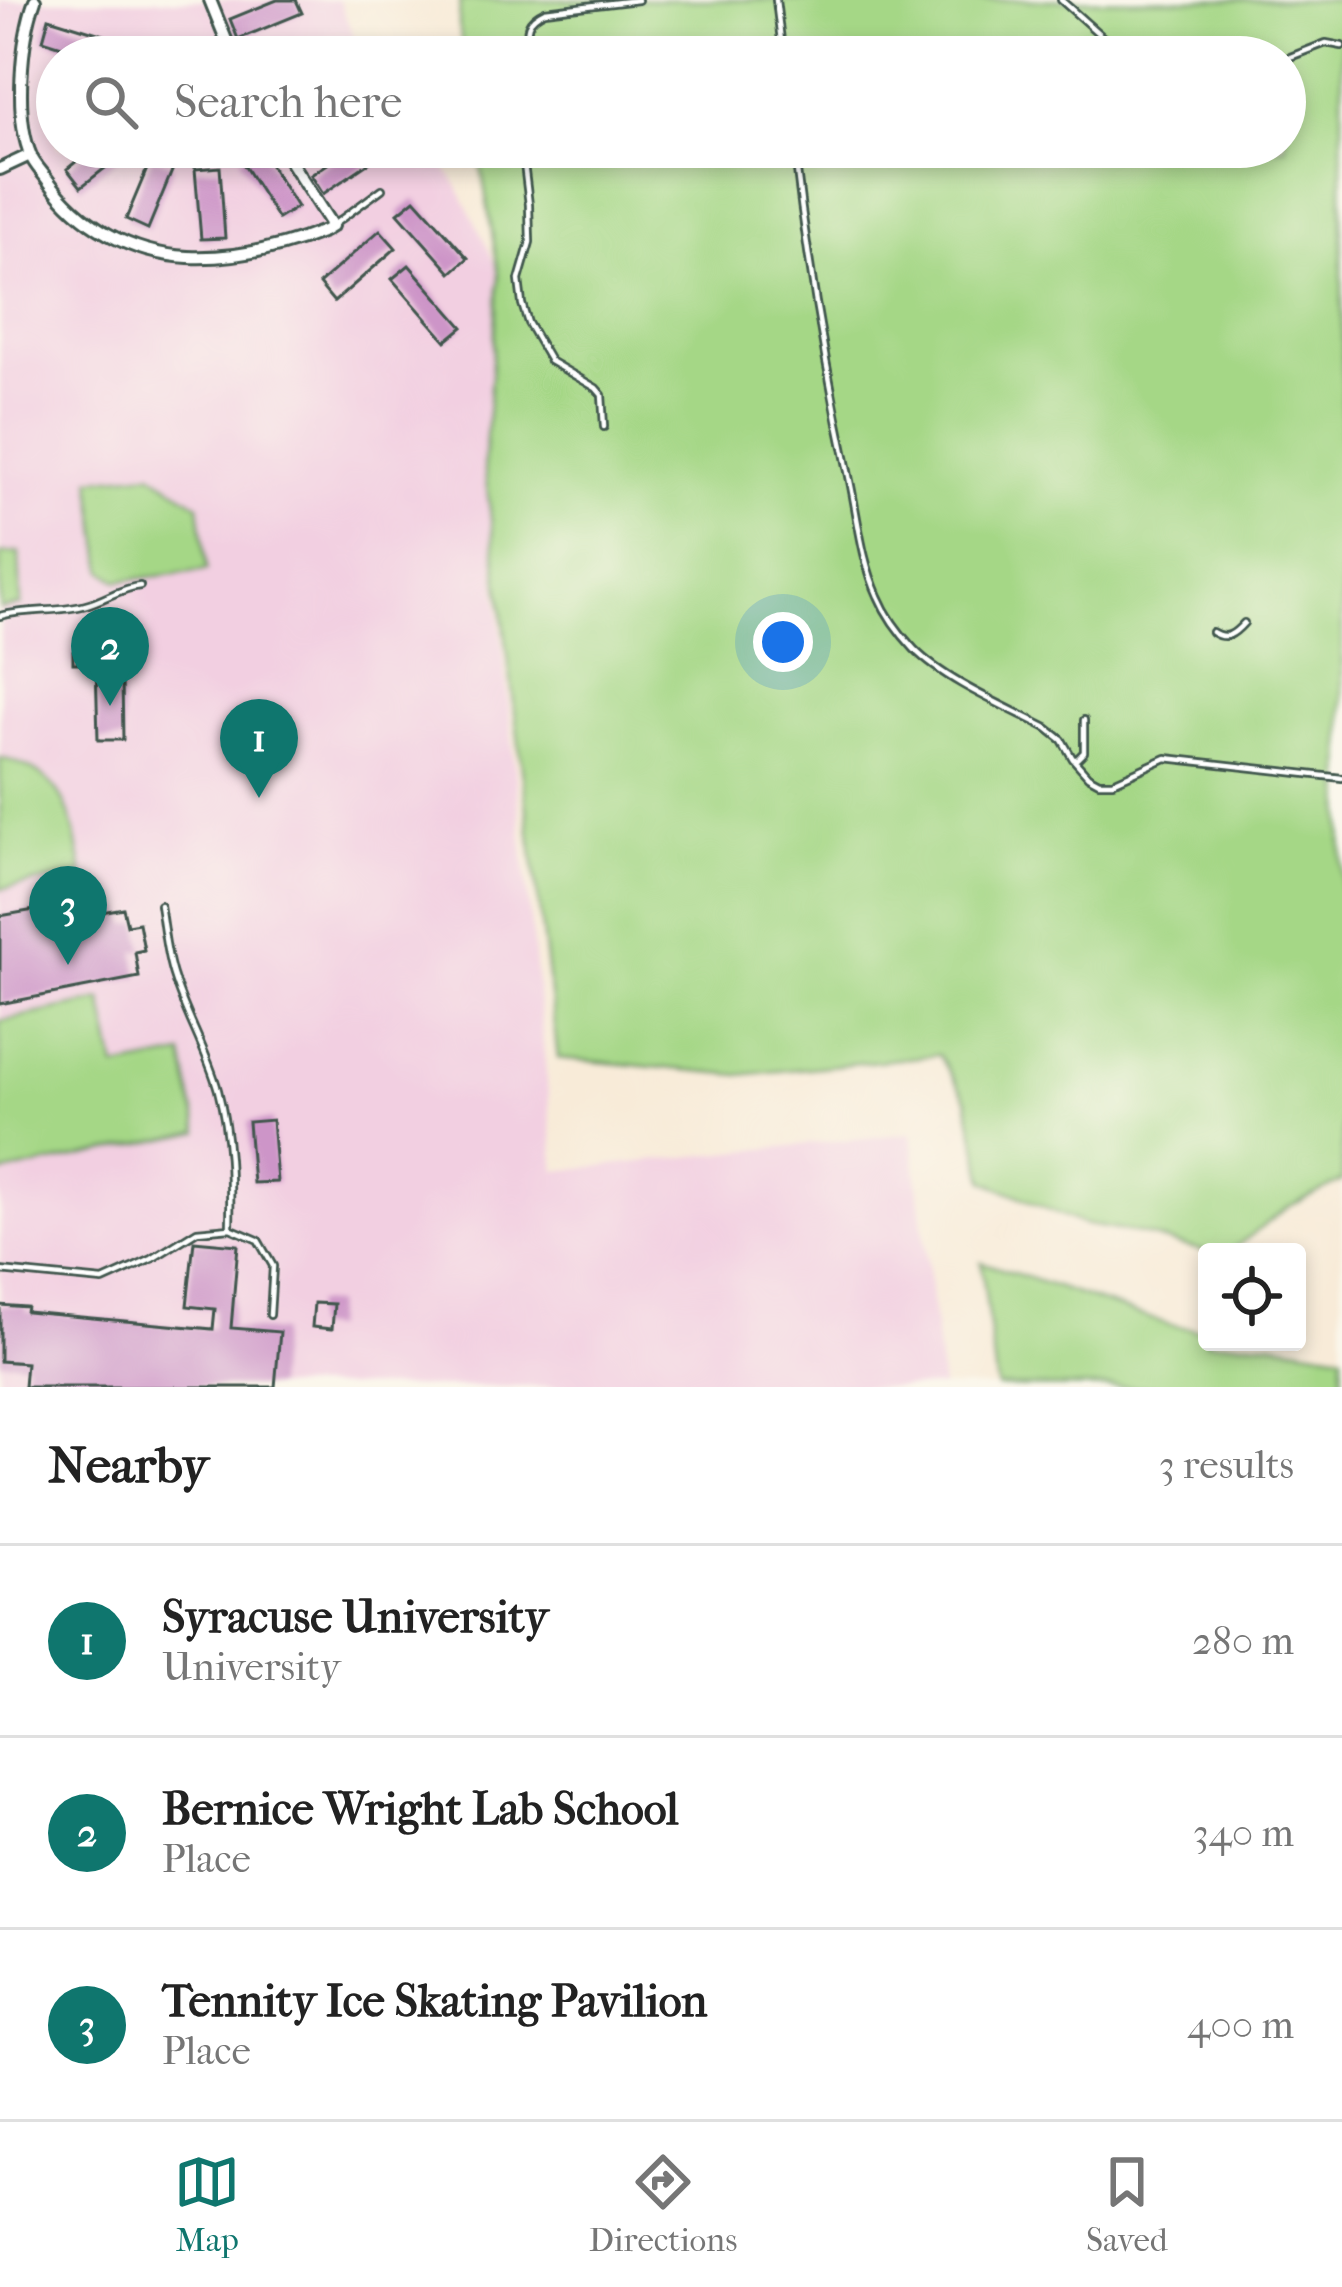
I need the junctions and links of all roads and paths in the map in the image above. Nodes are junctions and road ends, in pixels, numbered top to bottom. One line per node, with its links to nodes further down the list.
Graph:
1 (34, 0): 12 (street)
2 (210, 0): 6 (street)
3 (638, 0): 7 (lane)
4 (1061, 0): 9 (lane)
5 (775, 2): 8 (lane)
6 (225, 36)
7 (528, 36)
8 (780, 36)
9 (1101, 36)
10 (1342, 46): 11 (lane)
11 (1306, 51)
12 (30, 155): 13 (street); 18 (street)
13 (36, 164)
14 (39, 168): 20 (street)
15 (295, 168): 20 (street)
16 (525, 168): 21 (lane)
17 (796, 168): 27 (lane)
18 (0, 169)
19 (382, 189): 20 (lane)
20 (332, 226)
21 (604, 427)
22 (140, 586): 23 (lane)
23 (0, 616)
24 (1244, 623): 25 (lane)
25 (1212, 632)
26 (1084, 720): 27 (lane)
27 (1073, 759): 28 (lane)
28 (1342, 778)
29 (160, 905): 30 (lane)
30 (230, 1228): 31 (lane); 32 (lane)
31 (0, 1271)
32 (270, 1315)

